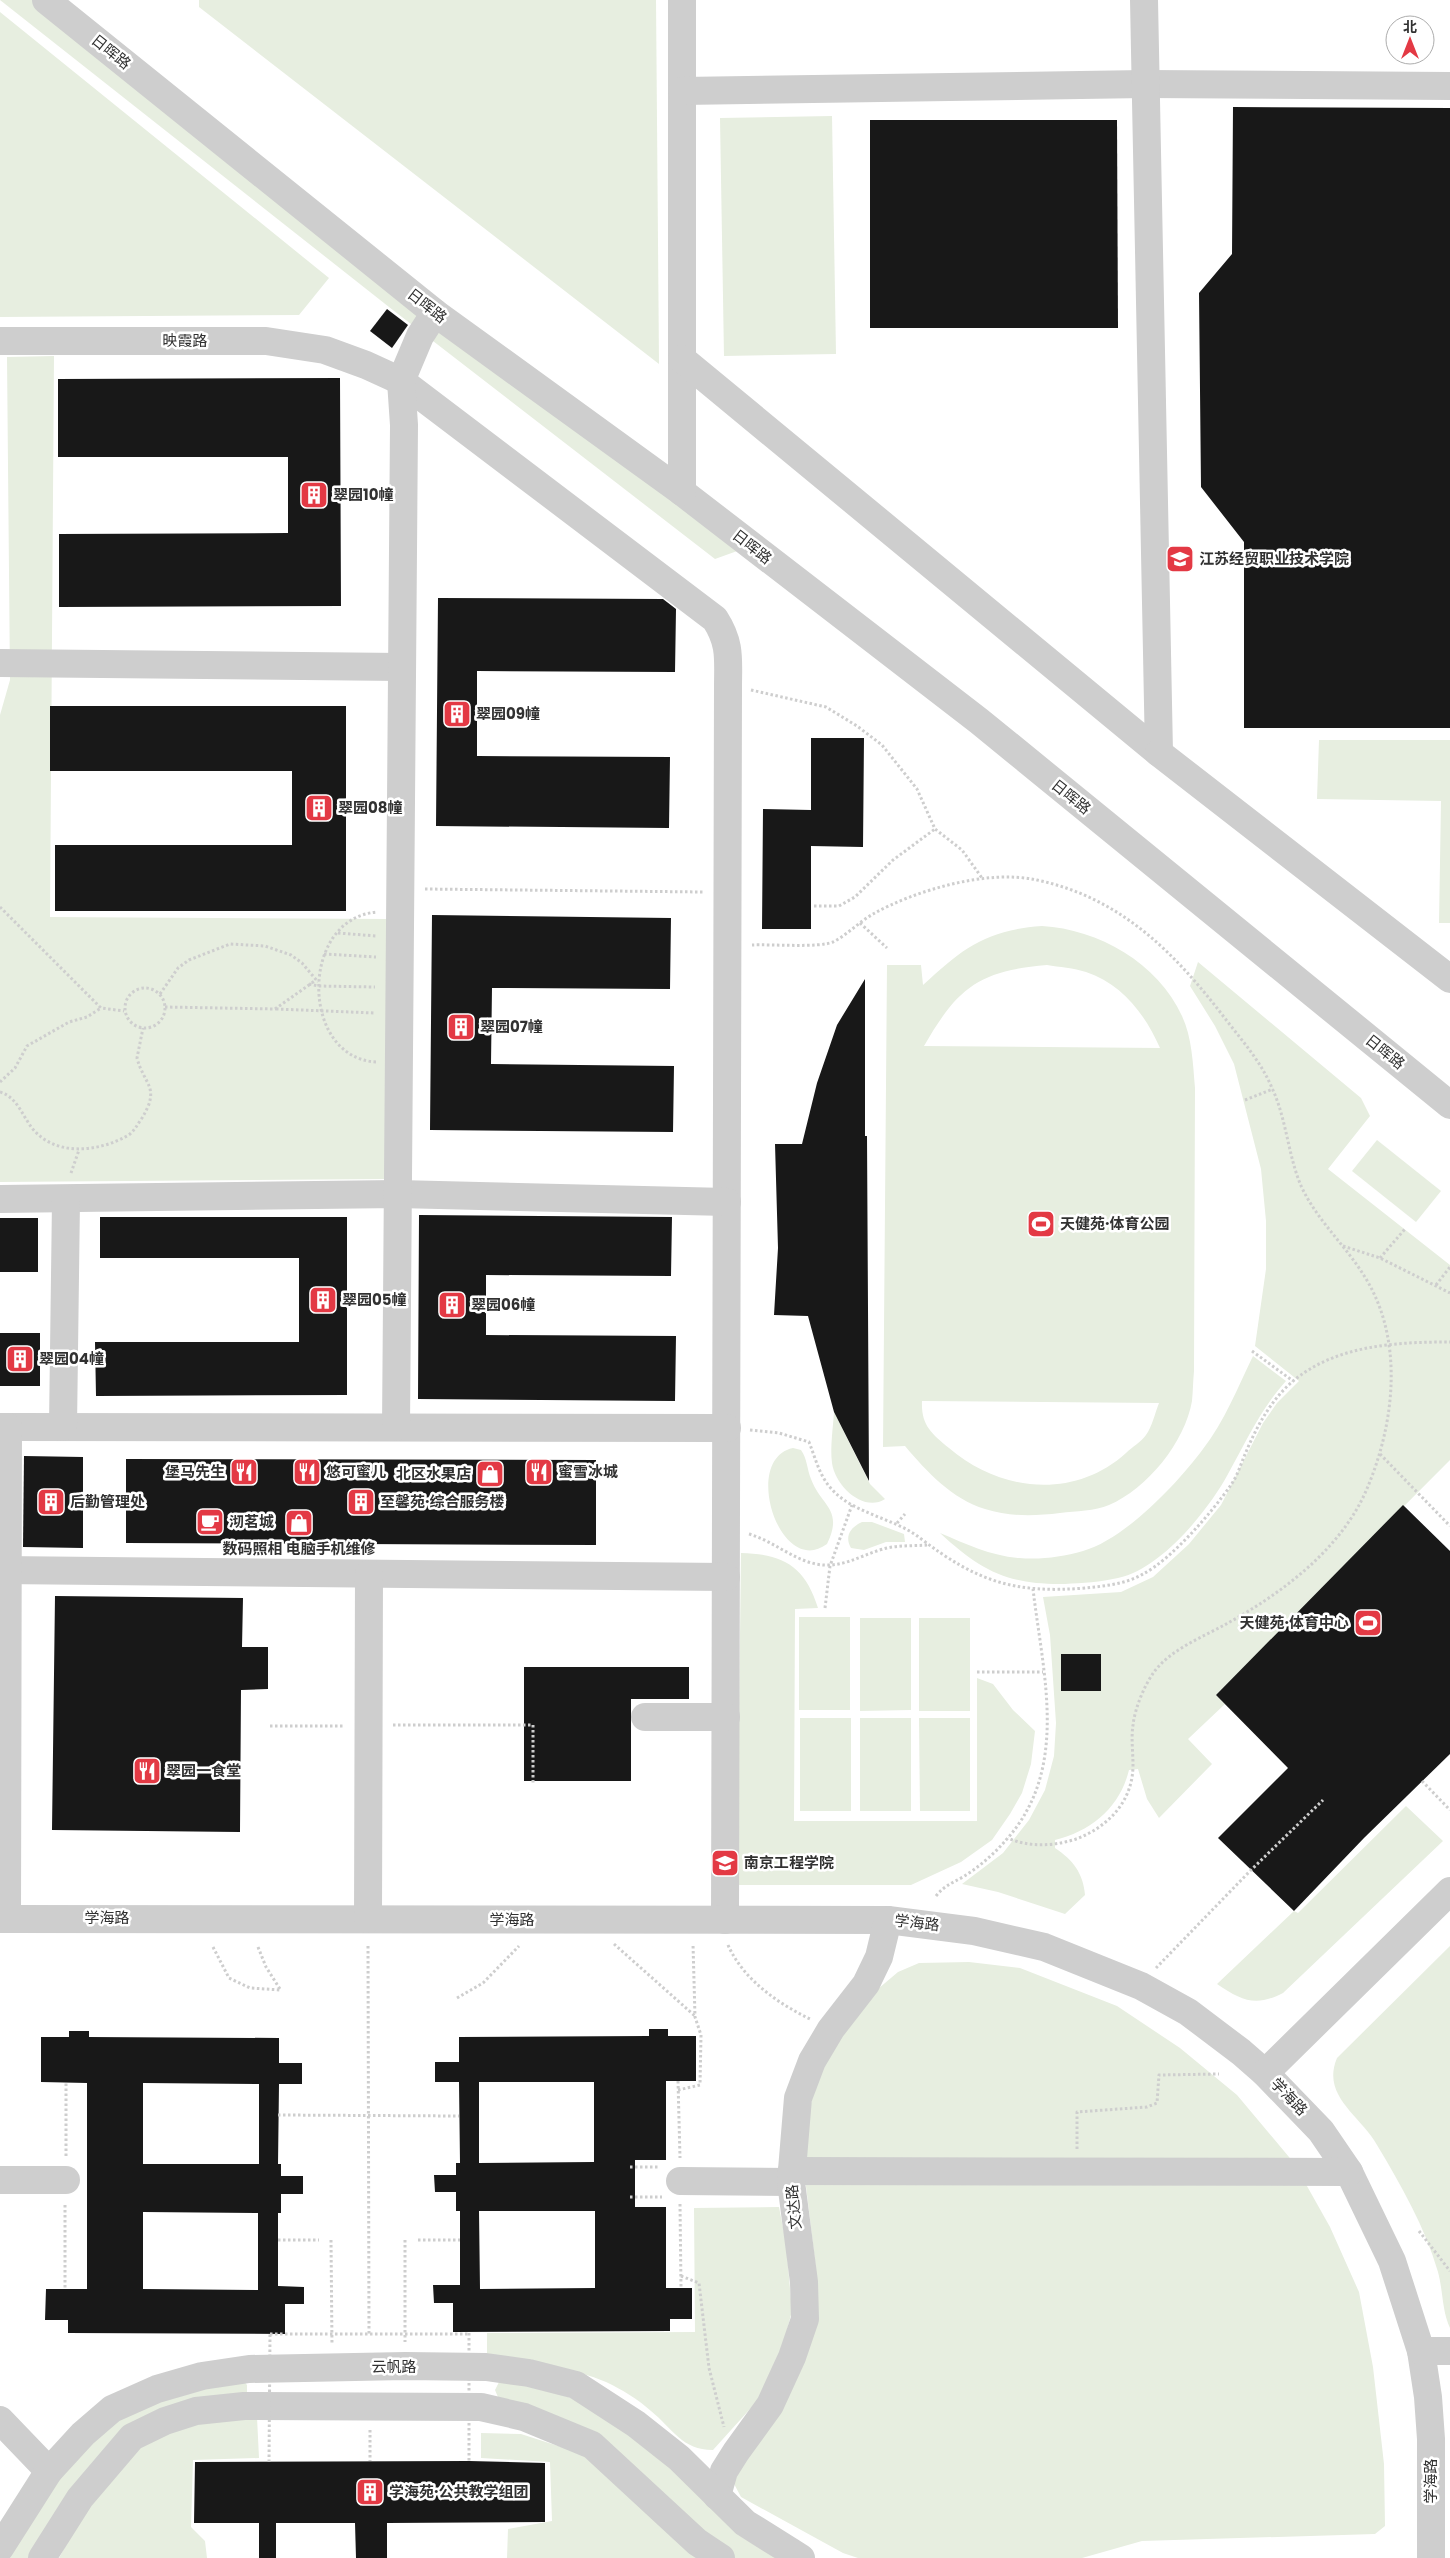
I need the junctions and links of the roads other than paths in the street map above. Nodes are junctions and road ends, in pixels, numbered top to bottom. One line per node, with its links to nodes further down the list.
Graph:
1 (46, 0): 7 (street, 日晖路)
2 (682, 0): 6 (street)
3 (1144, 0): 4 (street)
4 (1145, 84): 5 (street); 6 (street); 14 (street)
5 (1450, 86)
6 (682, 91): 9 (street)
7 (435, 313): 10 (street); 11 (street, 日晖路)
8 (0, 341): 10 (street, 映霞路)
9 (682, 359): 11 (street); 14 (street)
10 (401, 381): 13 (street); 20 (street, 映霞路)
11 (682, 492): 16 (street, 日晖路)
12 (0, 663): 13 (street)
13 (401, 667): 17 (street)
14 (1160, 753): 15 (street)
15 (1450, 979)
16 (1450, 1105)
17 (398, 1194): 19 (street); 20 (street); 23 (street)
18 (0, 1199): 19 (street)
19 (66, 1200): 22 (street)
20 (727, 1202): 24 (street, 映霞路)
21 (4, 1427): 22 (street); 25 (street)
22 (63, 1427): 23 (street)
23 (396, 1427): 24 (street)
24 (727, 1428): 27 (street, 映霞路)
25 (4, 1570): 26 (street); 31 (street)
26 (369, 1574): 27 (street); 32 (street)
27 (726, 1577): 29 (street, 映霞路)
28 (645, 1717): 29 (street)
29 (726, 1717): 33 (street, 映霞路)
30 (1450, 1891): 35 (street)
31 (4, 1918): 32 (street, 学海路)
32 (368, 1919): 33 (street, 学海路)
33 (725, 1920): 34 (street, 学海路)
34 (888, 1920): 35 (street, 学海路); 37 (street, 文达路)
35 (1266, 2072): 36 (street, 学海路)
36 (1349, 2172): 37 (street); 41 (street, 学海路)
37 (791, 2176): 40 (street); 45 (street, 文达路)
38 (0, 2180): 39 (street)
39 (66, 2180)
40 (674, 2182)
41 (1421, 2351): 42 (street); 50 (street, 学海路)
42 (1450, 2351)
43 (0, 2420): 44 (street)
44 (49, 2472): 45 (street, 云帆路); 46 (street, 云帆路)
45 (717, 2496): 49 (street, 云帆路)
46 (0, 2548)
47 (42, 2558): 48 (street)
48 (721, 2558)
49 (801, 2558)
50 (1431, 2558)

